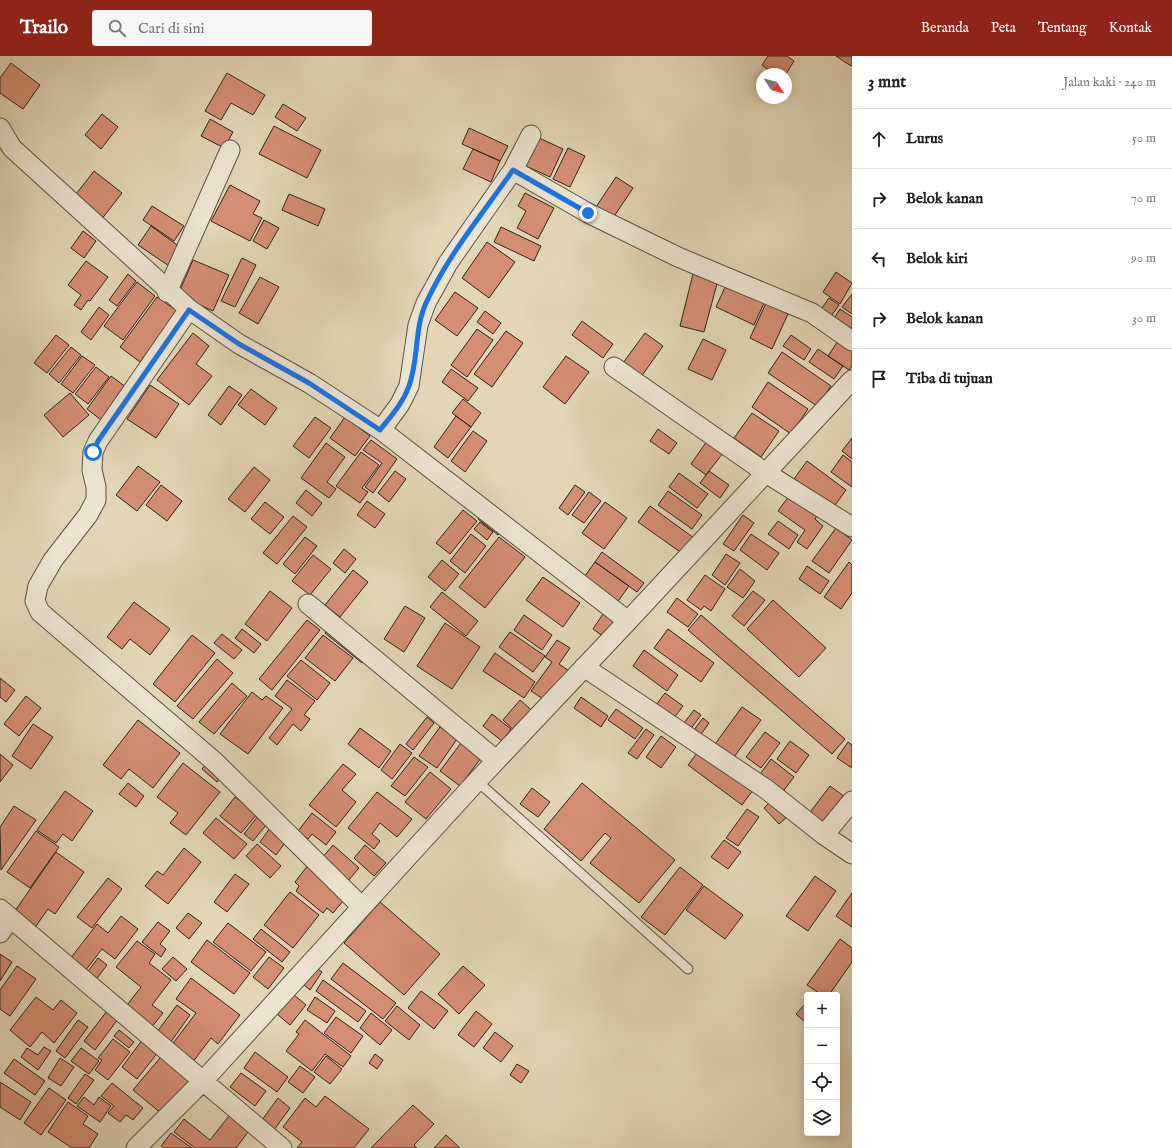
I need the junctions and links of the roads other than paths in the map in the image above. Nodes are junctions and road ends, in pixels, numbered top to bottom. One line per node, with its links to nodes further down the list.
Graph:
1 (0, 128): 5 (street)
2 (531, 135): 4 (street)
3 (230, 150): 5 (street)
4 (513, 170): 7 (street); 10 (street)
5 (167, 292): 6 (street)
6 (189, 310): 10 (street); 21 (street)
7 (852, 341)
8 (614, 367): 11 (street)
9 (852, 380): 11 (street)
10 (380, 430): 14 (street)
11 (766, 473): 12 (street); 14 (street)
12 (852, 527)
13 (308, 604): 16 (street)
14 (628, 621): 15 (street)
15 (584, 667): 16 (street); 19 (street)
16 (496, 760): 17 (street)
17 (477, 781): 21 (street); 23 (lane)
18 (852, 801): 19 (street)
19 (824, 835): 20 (street)
20 (852, 854)
21 (361, 906): 24 (street)
22 (3, 920): 24 (street)
23 (688, 969)
24 (203, 1081): 25 (street); 26 (street)
25 (136, 1148)
26 (282, 1148)

